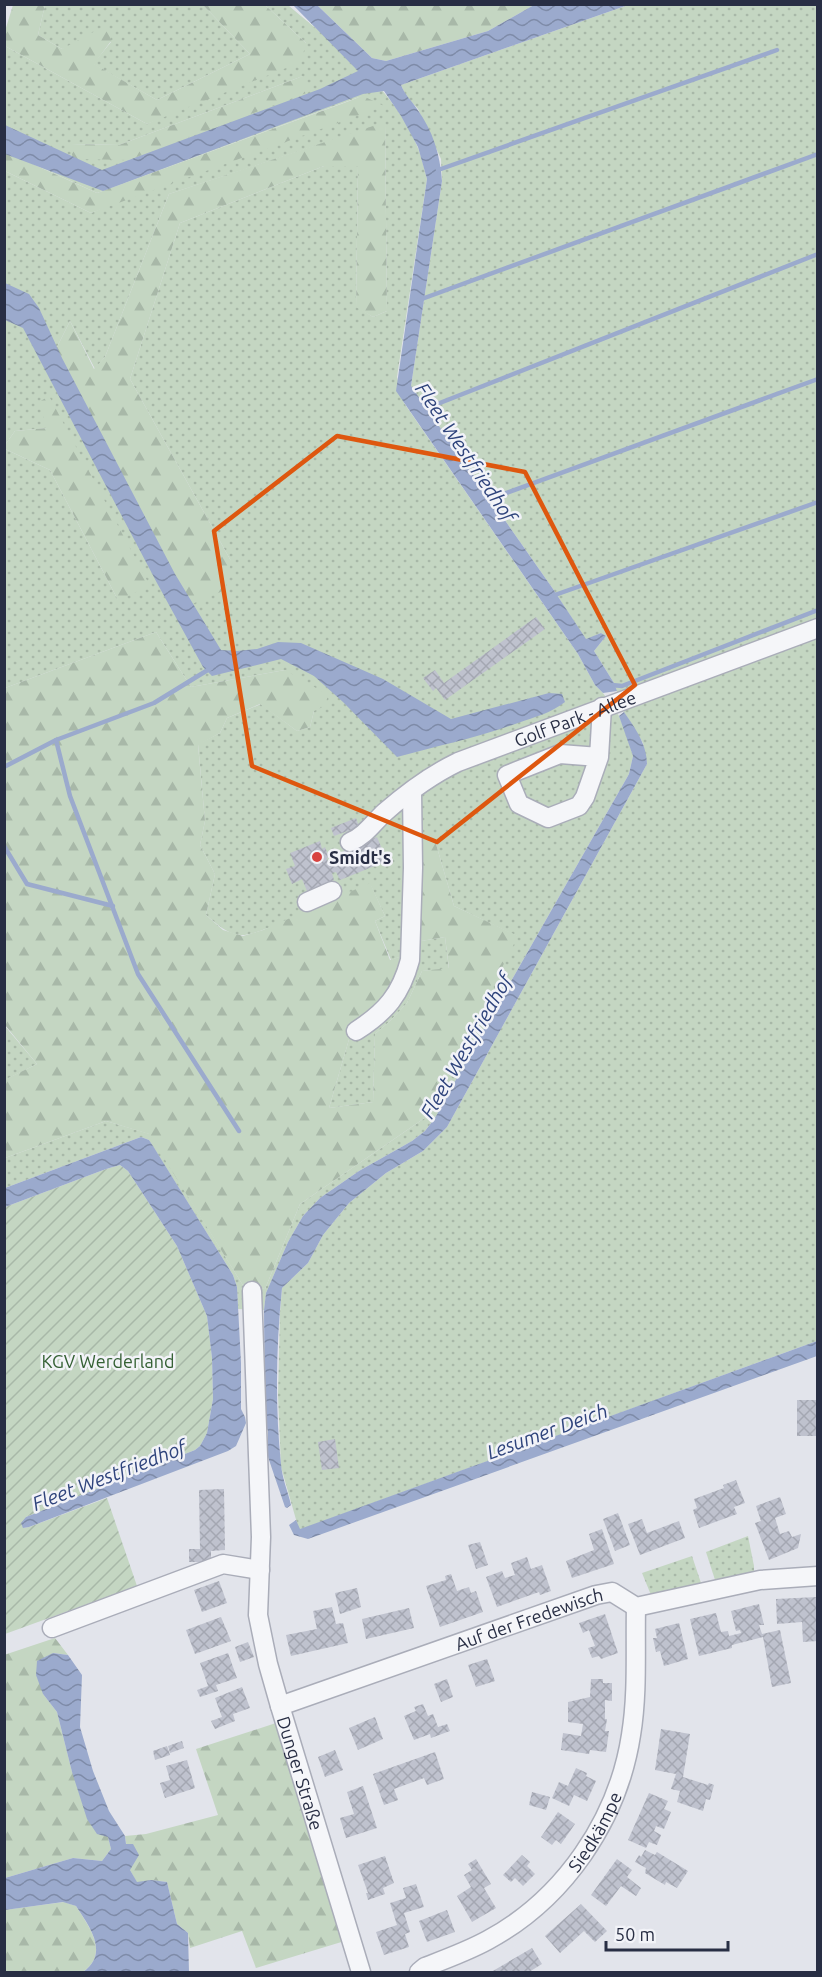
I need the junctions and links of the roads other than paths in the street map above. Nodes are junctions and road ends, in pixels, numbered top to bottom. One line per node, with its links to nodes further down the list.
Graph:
1 (818, 627): 2 (street, Golf Park - Allee)
2 (602, 707): 3 (street); 4 (street, Golf Park - Allee)
3 (599, 757): 3 (street)
4 (412, 790): 5 (street, Golf Park - Allee); 8 (street)
5 (350, 842)
6 (332, 891): 7 (street)
7 (307, 902)
8 (356, 1031)
9 (252, 1291): 10 (street, Dunger Straße)
10 (260, 1570): 13 (street); 14 (street, Dunger Straße)
11 (818, 1576): 12 (street)
12 (636, 1607): 14 (street, Auf der Fredewisch); 16 (street, Siedkämpe)
13 (52, 1628)
14 (280, 1706): 15 (street, Dunger Straße)
15 (361, 1972)
16 (419, 1972)

